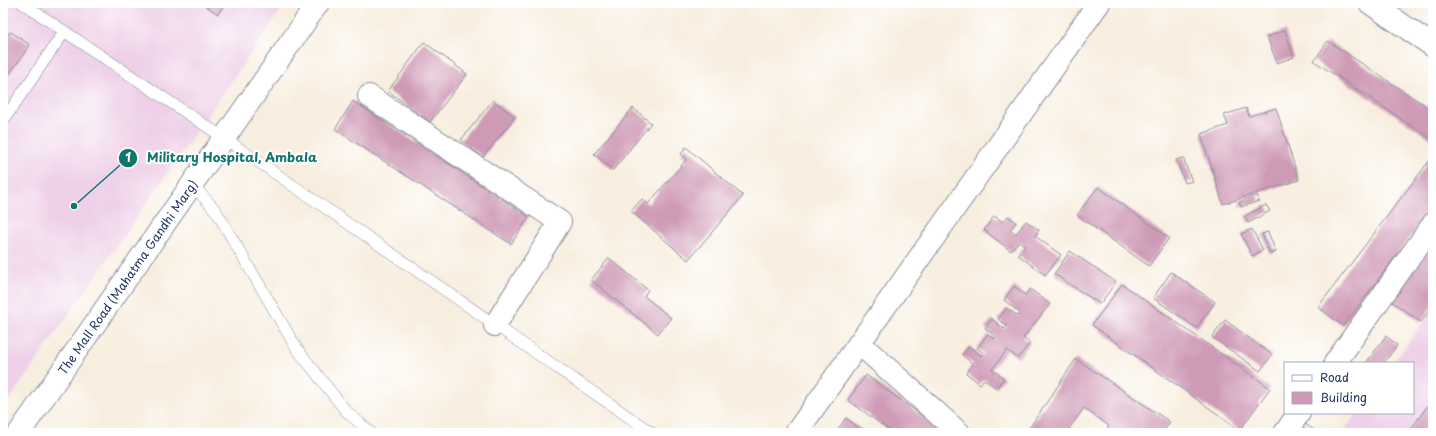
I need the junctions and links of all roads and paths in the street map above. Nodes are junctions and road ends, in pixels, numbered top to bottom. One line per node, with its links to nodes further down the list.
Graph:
1 (22, 3): 5 (lane)
2 (318, 3): 9 (street, The Mall Road (Mahatma Gandhi Marg))
3 (1099, 3): 13 (street)
4 (1370, 3): 6 (street)
5 (64, 32): 8 (lane); 9 (lane)
6 (1433, 46)
7 (369, 96): 12 (street)
8 (3, 121)
9 (224, 138): 10 (street, The Mall Road (Mahatma Gandhi Marg)); 12 (lane)
10 (192, 184): 16 (street, The Mall Road (Mahatma Gandhi Marg)); 17 (lane)
11 (1433, 224): 14 (street)
12 (494, 325): 18 (lane)
13 (859, 343): 19 (street); 20 (street)
14 (1336, 362)
15 (1299, 414): 21 (street)
16 (19, 433)
17 (371, 433)
18 (652, 433)
19 (796, 433)
20 (959, 433)
21 (1285, 433)

